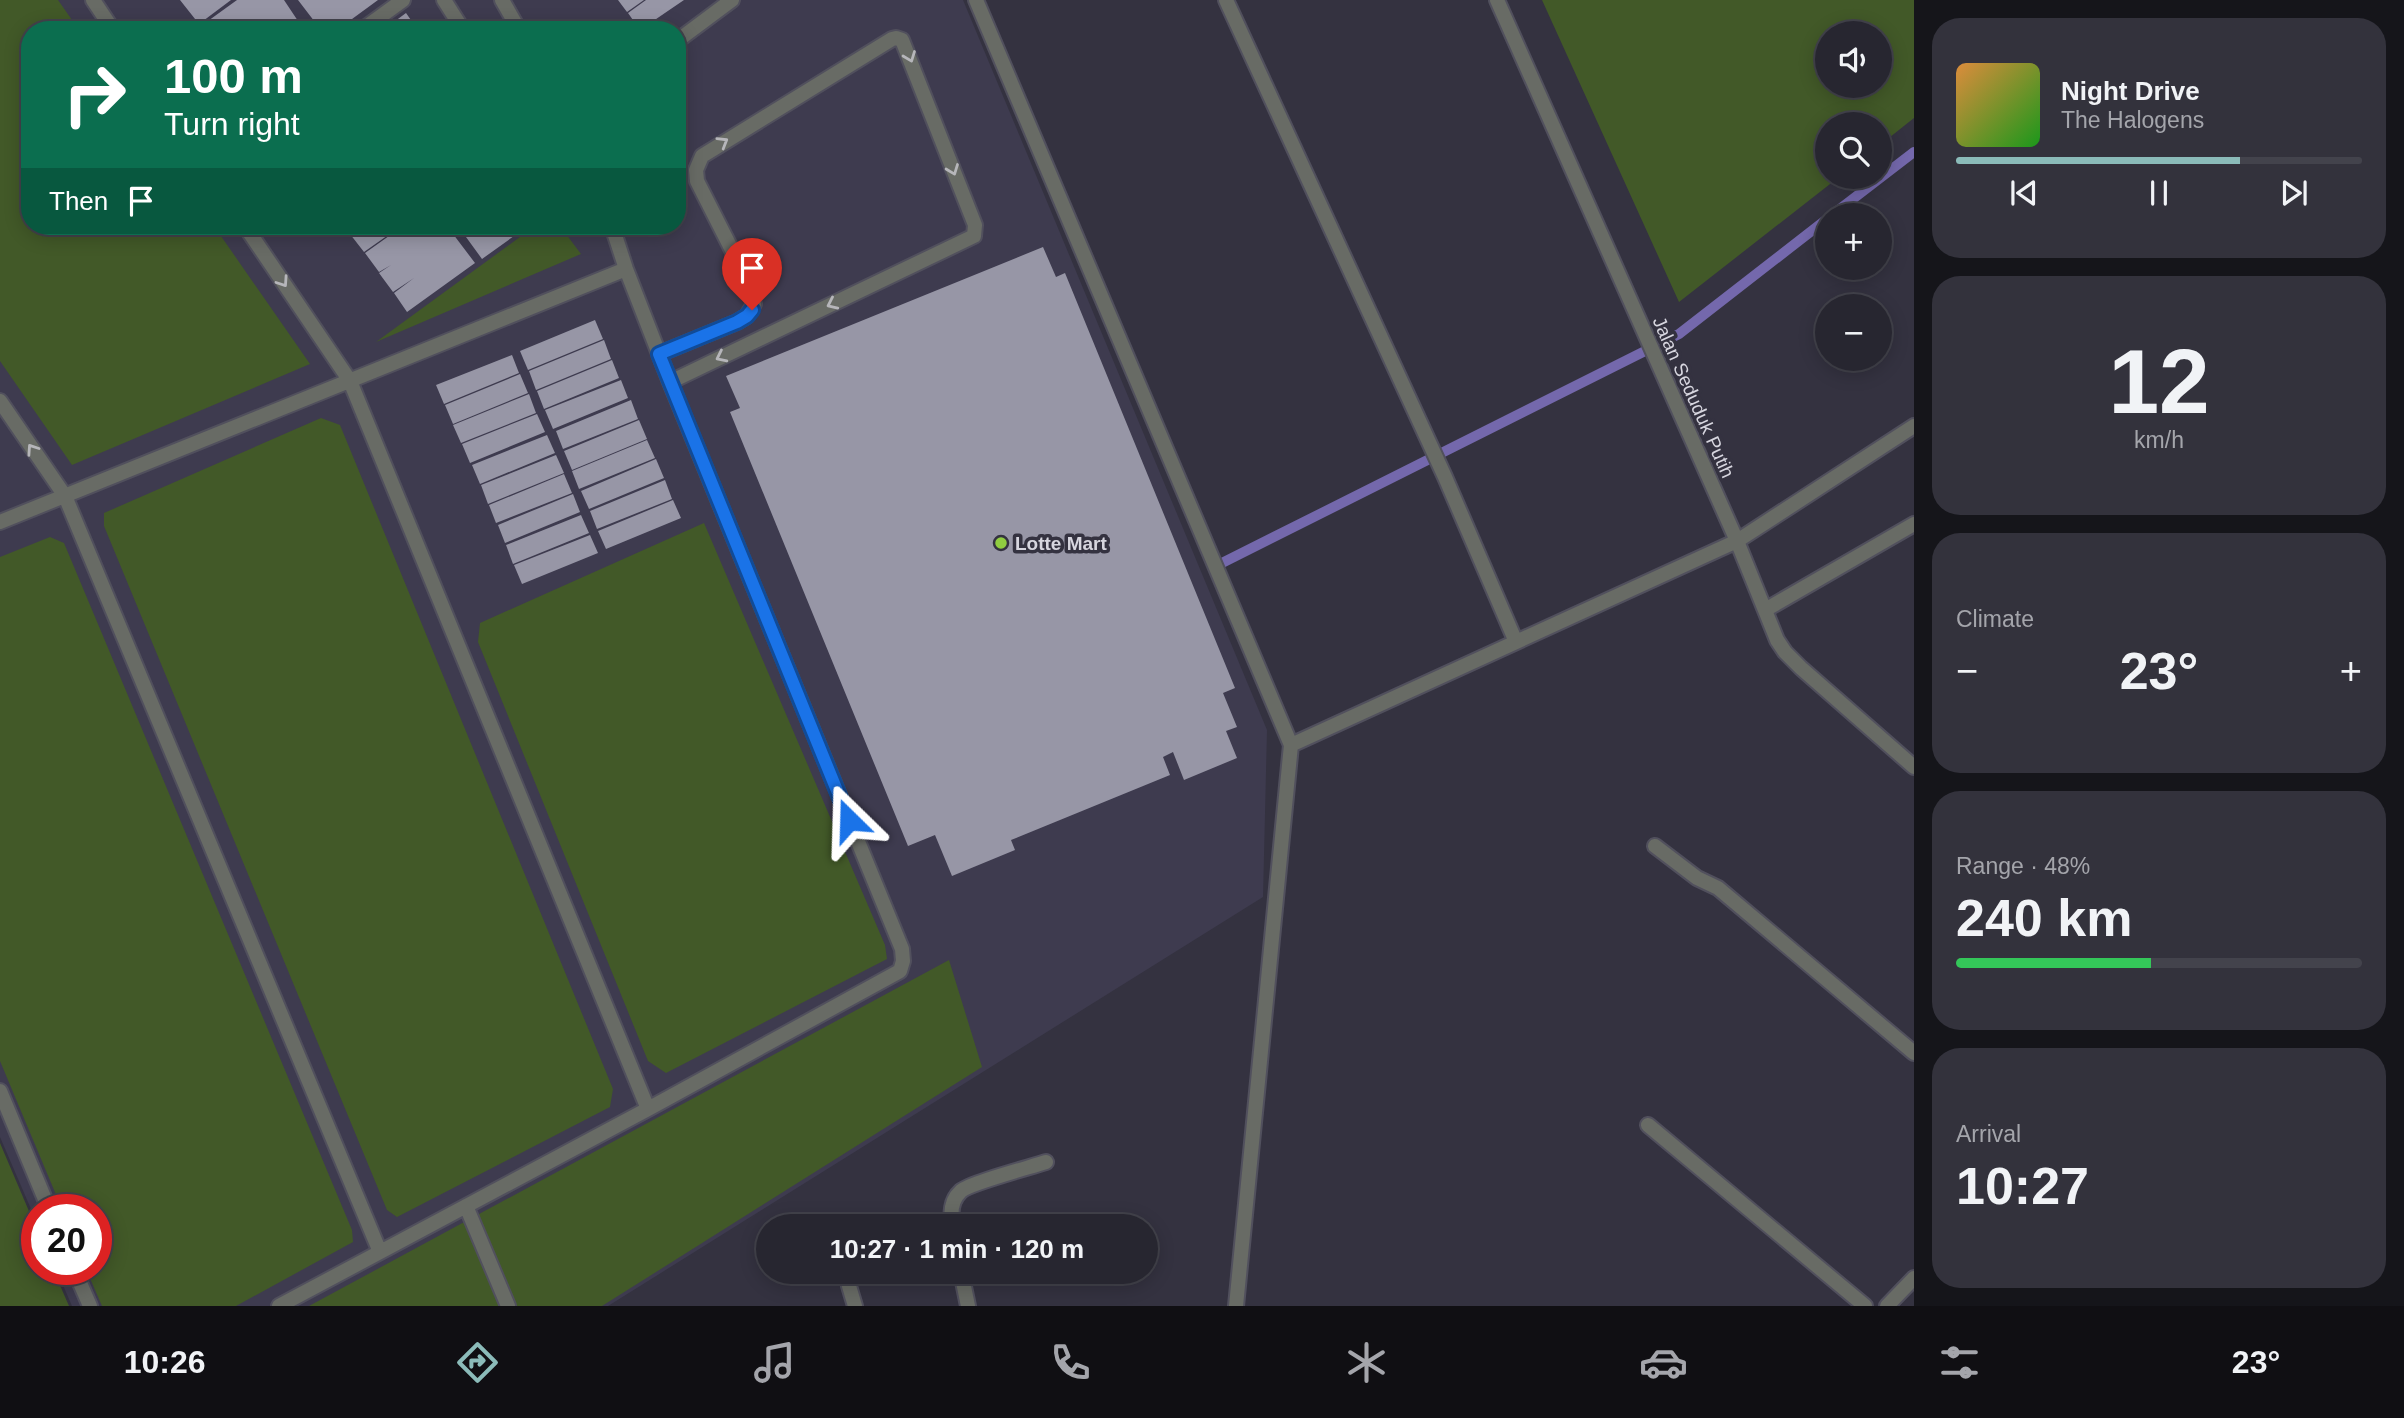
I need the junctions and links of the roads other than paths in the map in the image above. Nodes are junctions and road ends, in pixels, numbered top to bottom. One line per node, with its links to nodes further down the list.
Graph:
1 (93, 0): 9 (street)
2 (403, 0): 10 (street)
3 (443, 0): 11 (street)
4 (502, 0): 12 (street)
5 (732, 0): 13 (street)
6 (976, 0): 28 (street)
7 (1226, 0): 27 (street)
8 (1497, 0): 25 (street, Jalan Seduduk Putih)
9 (107, 21)
10 (374, 21)
11 (457, 21)
12 (514, 21)
13 (686, 34)
14 (251, 235): 18 (street, one-way to 18)
15 (615, 235): 16 (street)
16 (626, 269): 17 (street); 18 (street)
17 (659, 354): 19 (street); 19 (street, one-way to 19)
18 (350, 381): 22 (street); 33 (street)
19 (670, 382): 33 (street)
20 (0, 401): 22 (street, one-way to 20)
21 (1914, 426): 25 (street)
22 (65, 496): 23 (street); 39 (street)
23 (0, 522)
24 (1914, 524): 26 (street)
25 (1737, 541): 26 (street, Jalan Seduduk Putih); 27 (street)
26 (1765, 610): 29 (street, Jalan Seduduk Putih)
27 (1516, 642): 28 (street)
28 (1291, 745): 49 (street)
29 (1914, 767)
30 (1655, 846): 31 (street)
31 (1914, 1053)
32 (0, 1091): 36 (street)
33 (648, 1109): 37 (street)
34 (1648, 1125): 50 (street)
35 (1046, 1162): 38 (street)
36 (43, 1194)
37 (466, 1206): 39 (street); 46 (street)
38 (951, 1214)
39 (380, 1252): 45 (street)
40 (1914, 1278): 51 (street)
41 (963, 1284): 48 (street)
42 (80, 1285): 44 (street)
43 (849, 1286): 47 (street)
44 (89, 1306)
45 (279, 1306)
46 (508, 1306)
47 (855, 1306)
48 (968, 1306)
49 (1236, 1306)
50 (1865, 1306)
51 (1887, 1306)

